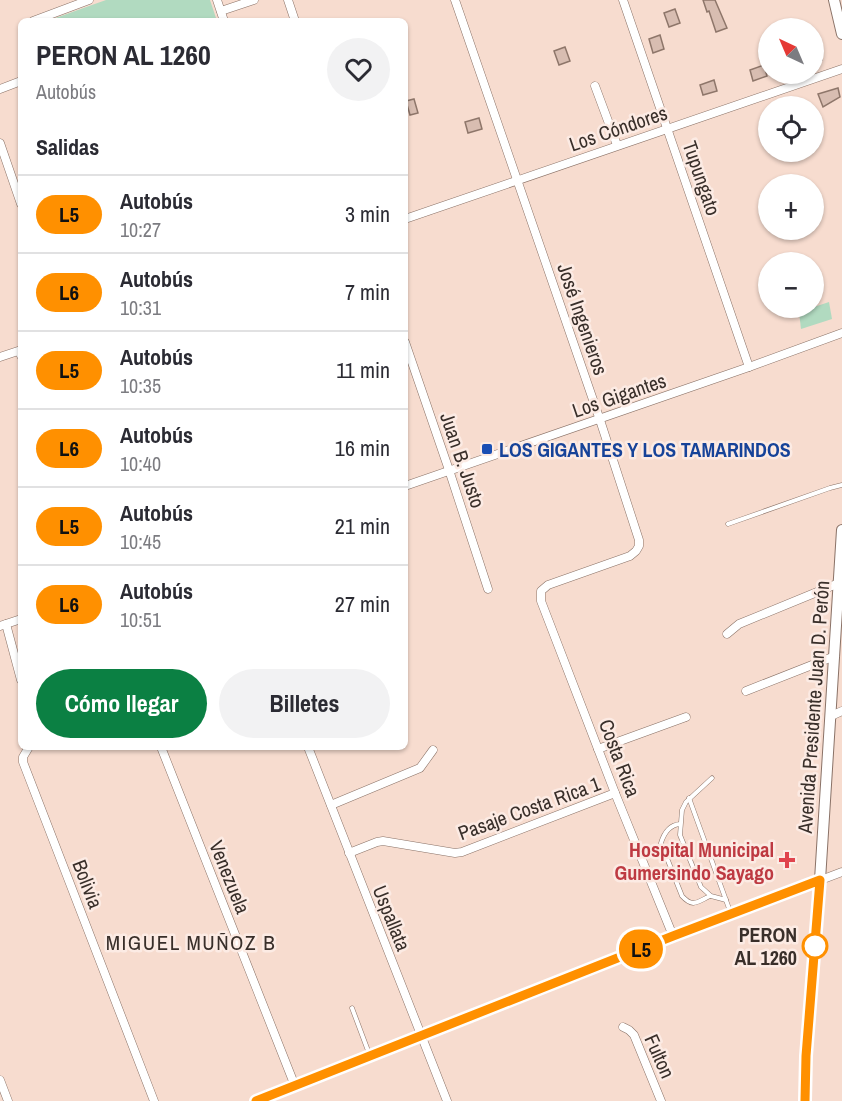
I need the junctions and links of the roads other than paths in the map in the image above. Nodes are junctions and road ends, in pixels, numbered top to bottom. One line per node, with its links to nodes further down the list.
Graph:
1 (89, 0): 9 (street)
2 (217, 0): 8 (street)
3 (255, 0): 8 (street)
4 (288, 0): 11 (street)
5 (455, 0): 20 (street, José Ingenieros)
6 (623, 0): 17 (street, Tupungato)
7 (834, 0): 12 (main road)
8 (221, 11): 10 (street)
9 (41, 18)
10 (223, 18)
11 (294, 18)
12 (842, 34)
13 (842, 69): 17 (street, Los Cóndores)
14 (18, 82): 16 (street)
15 (595, 86): 19 (street)
16 (0, 89)
17 (667, 129): 19 (street, Los Cóndores); 27 (street, Tupungato)
18 (0, 143): 21 (street)
19 (617, 146): 20 (street, Los Cóndores)
20 (517, 180): 22 (street, Los Cóndores); 28 (street, José Ingenieros)
21 (18, 195)
22 (408, 218)
23 (842, 333): 27 (street, Los Gigantes)
24 (18, 350): 26 (street)
25 (408, 351): 29 (street, Juan B. Justo)
26 (0, 357)
27 (749, 367): 28 (street, Los Gigantes)
28 (600, 420): 29 (street, Los Gigantes); 36 (street, José Ingenieros)
29 (449, 470): 30 (street, Los Gigantes); 35 (street, Juan B. Justo)
30 (408, 485)
31 (842, 485): 32 (lane)
32 (728, 524)
33 (842, 530): 34 (main road, Avenida Presidente Juan D. Perón)
34 (839, 583): 37 (main road, Avenida Presidente Juan D. Perón); 40 (street)
35 (488, 589)
36 (541, 591): 47 (street, Costa Rica)
37 (839, 618): 41 (main road, Avenida Presidente Juan D. Perón)
38 (18, 620): 39 (street)
39 (3, 625): 42 (street)
40 (727, 634)
41 (835, 656): 43 (street); 45 (main road, Avenida Presidente Juan D. Perón)
42 (18, 671)
43 (746, 691)
44 (842, 711): 45 (street)
45 (831, 716): 59 (main road, Avenida Presidente Juan D. Perón)
46 (686, 717): 47 (street)
47 (598, 749): 53 (street, Costa Rica)
48 (27, 750): 72 (street, Bolivia)
49 (162, 750): 69 (street, Venezuela)
50 (309, 750): 55 (street, Uspallata)
51 (433, 750): 55 (street)
52 (712, 778): 54 (lane)
53 (615, 793): 57 (street, Pasaje Costa Rica 1); 63 (street, Costa Rica)
54 (689, 798): 56 (lane); 61 (lane)
55 (331, 805): 57 (street, Uspallata)
56 (680, 824): 60 (lane); 60 (lane)
57 (349, 853): 66 (street, Uspallata)
58 (842, 872): 59 (street)
59 (820, 880): 62 (street); 75 (main road, Avenida Presidente Juan D. Perón)
60 (711, 896): 61 (lane)
61 (726, 900): 62 (lane)
62 (731, 915): 63 (street)
63 (673, 936): 66 (street)
64 (352, 1008): 67 (lane)
65 (623, 1027): 74 (street, Fulton)
66 (422, 1037): 67 (street); 73 (street, Uspallata)
67 (370, 1057): 69 (street)
68 (0, 1080): 71 (street)
69 (295, 1086): 70 (street)
70 (260, 1100)
71 (8, 1101)
72 (154, 1101)
73 (447, 1101)
74 (661, 1101)
75 (805, 1101)

